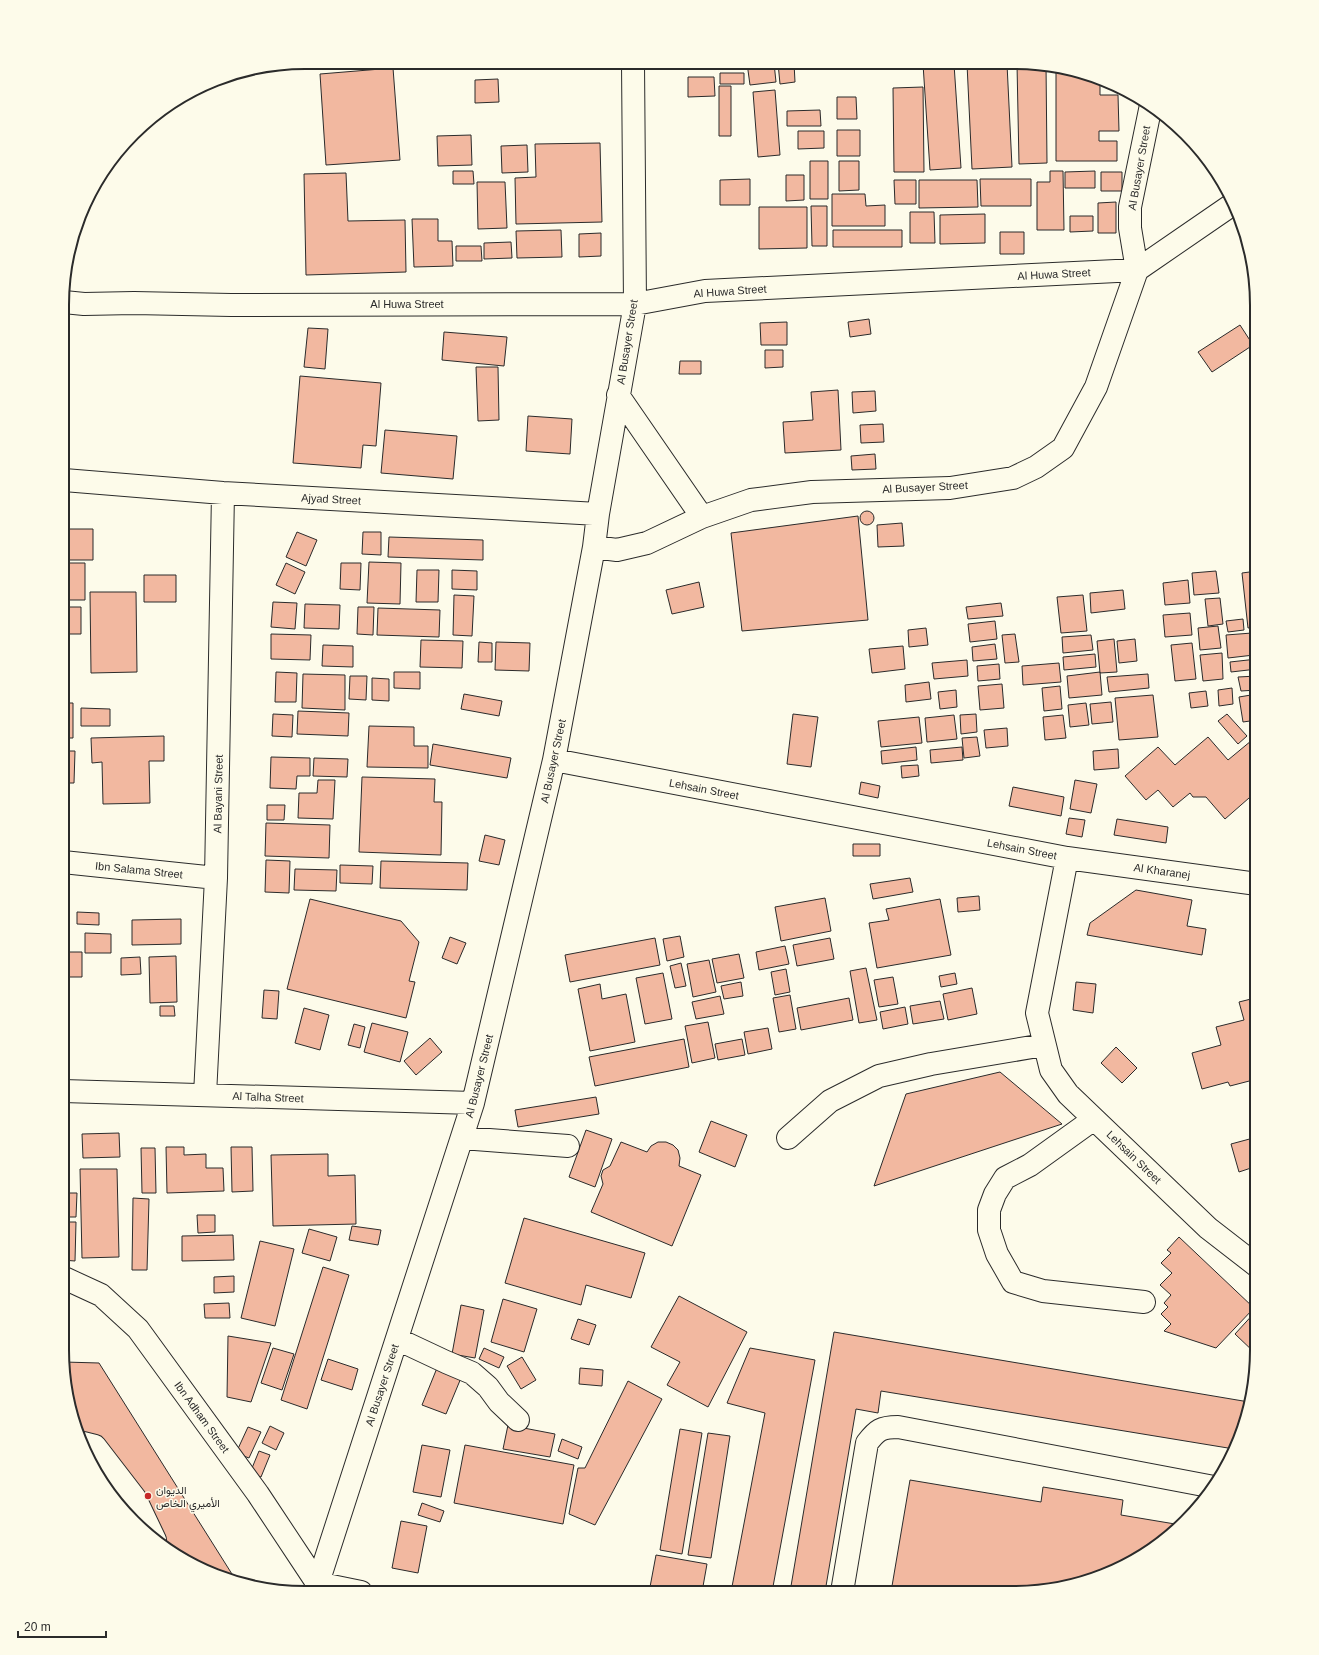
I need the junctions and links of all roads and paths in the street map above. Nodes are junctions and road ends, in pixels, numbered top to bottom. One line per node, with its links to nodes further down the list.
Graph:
1 (633, 69): 6 (street, Al Busayer Street)
2 (1150, 112): 4 (street, Al Busayer Street)
3 (1229, 207): 4 (street)
4 (1137, 270): 6 (street, Al Huwa Street); 11 (street, Al Busayer Street)
5 (69, 303): 6 (street, Al Huwa Street)
6 (635, 304): 7 (street, Al Busayer Street)
7 (618, 395): 10 (street, Al Busayer Street); 11 (street)
8 (69, 480): 9 (street, Ajyad Street)
9 (224, 493): 10 (street, Ajyad Street); 16 (street, Al Bayani Street)
10 (598, 514): 12 (street, Al Busayer Street)
11 (702, 517): 12 (street, Al Busayer Street)
12 (594, 547): 13 (street, Al Busayer Street)
13 (554, 760): 14 (street, Lehsain Street); 21 (street, Al Busayer Street)
14 (1067, 858): 17 (street, Al Kharanej); 18 (street, Lehsain Street)
15 (69, 863): 16 (street, Ibn Salama Street)
16 (216, 878): 20 (street, Al Bayani Street)
17 (1250, 883)
18 (1044, 1044): 22 (street, Lehsain Street); 24 (street)
19 (69, 1091): 20 (street, Al Talha Street)
20 (205, 1095): 21 (street, Al Talha Street)
21 (473, 1103): 23 (street, Al Busayer Street)
22 (1094, 1119): 26 (street, Lehsain Street); 28 (street)
23 (462, 1138): 25 (street); 29 (street, Al Busayer Street)
24 (788, 1138)
25 (568, 1146)
26 (1250, 1261)
27 (69, 1280): 34 (street, Ibn Adham Street)
28 (1144, 1302)
29 (397, 1339): 30 (street); 35 (street, Al Busayer Street)
30 (518, 1420)
31 (89, 1444): 33 (street)
32 (1206, 1486): 36 (street)
33 (149, 1527)
34 (315, 1586)
35 (317, 1586)
36 (843, 1586)

